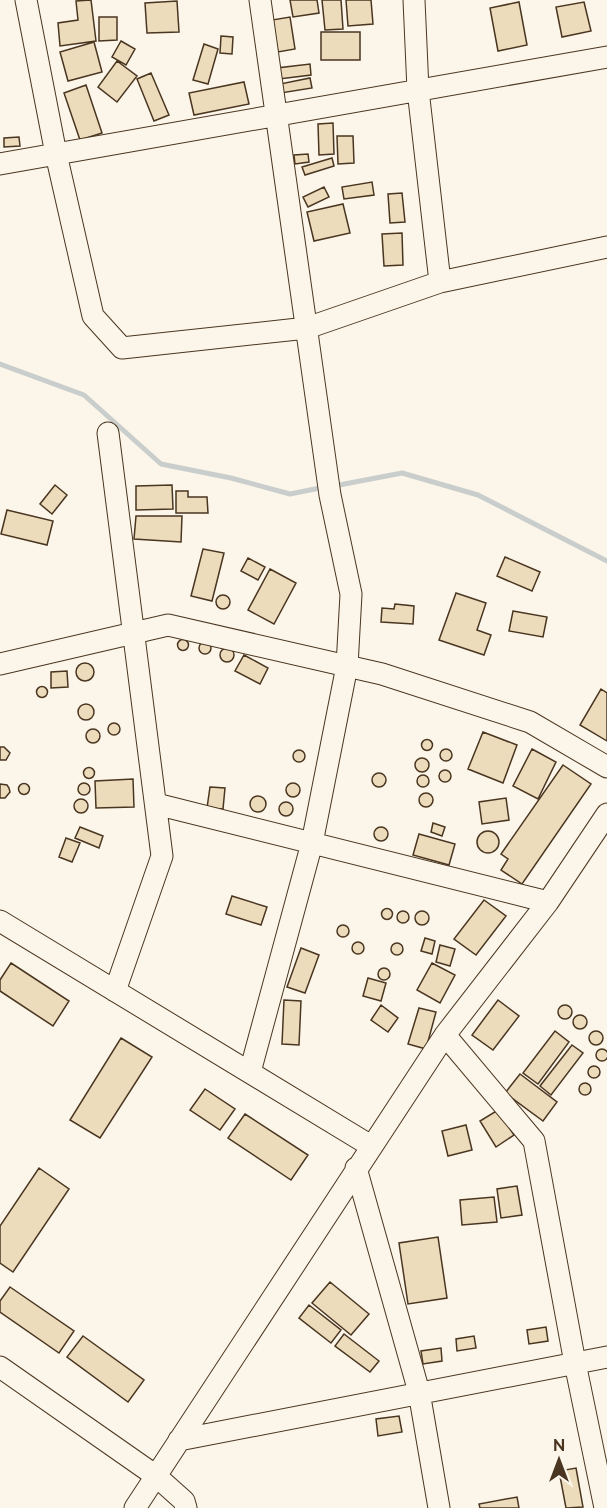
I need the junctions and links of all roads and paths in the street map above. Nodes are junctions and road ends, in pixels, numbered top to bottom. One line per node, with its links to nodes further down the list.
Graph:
1 (26, 0): 7 (street)
2 (260, 0): 6 (street)
3 (414, 0): 5 (street)
4 (607, 57): 5 (street)
5 (418, 90): 6 (street); 10 (street)
6 (276, 115): 7 (street); 11 (street)
7 (56, 154): 8 (street); 11 (street)
8 (0, 164)
9 (607, 247): 10 (street)
10 (440, 282): 11 (street)
11 (307, 328): 15 (street)
12 (108, 433): 13 (street)
13 (135, 634): 14 (street); 15 (street); 17 (street)
14 (0, 664)
15 (347, 666): 16 (street); 19 (street)
16 (607, 767)
17 (156, 804): 19 (street); 22 (street)
18 (607, 814): 20 (street)
19 (312, 843): 20 (street); 24 (street)
20 (548, 902): 23 (street)
21 (0, 921): 22 (street)
22 (115, 991): 24 (street)
23 (445, 1035): 25 (street); 28 (street)
24 (250, 1072): 25 (street)
25 (371, 1146): 26 (street)
26 (356, 1168): 30 (street); 31 (street)
27 (607, 1357): 28 (street)
28 (575, 1364): 30 (street); 36 (street)
29 (0, 1366): 32 (street)
30 (419, 1392): 31 (street); 35 (street)
31 (179, 1440): 32 (street)
32 (156, 1476): 33 (street); 34 (street)
33 (135, 1508)
34 (186, 1508)
35 (439, 1508)
36 (605, 1508)

